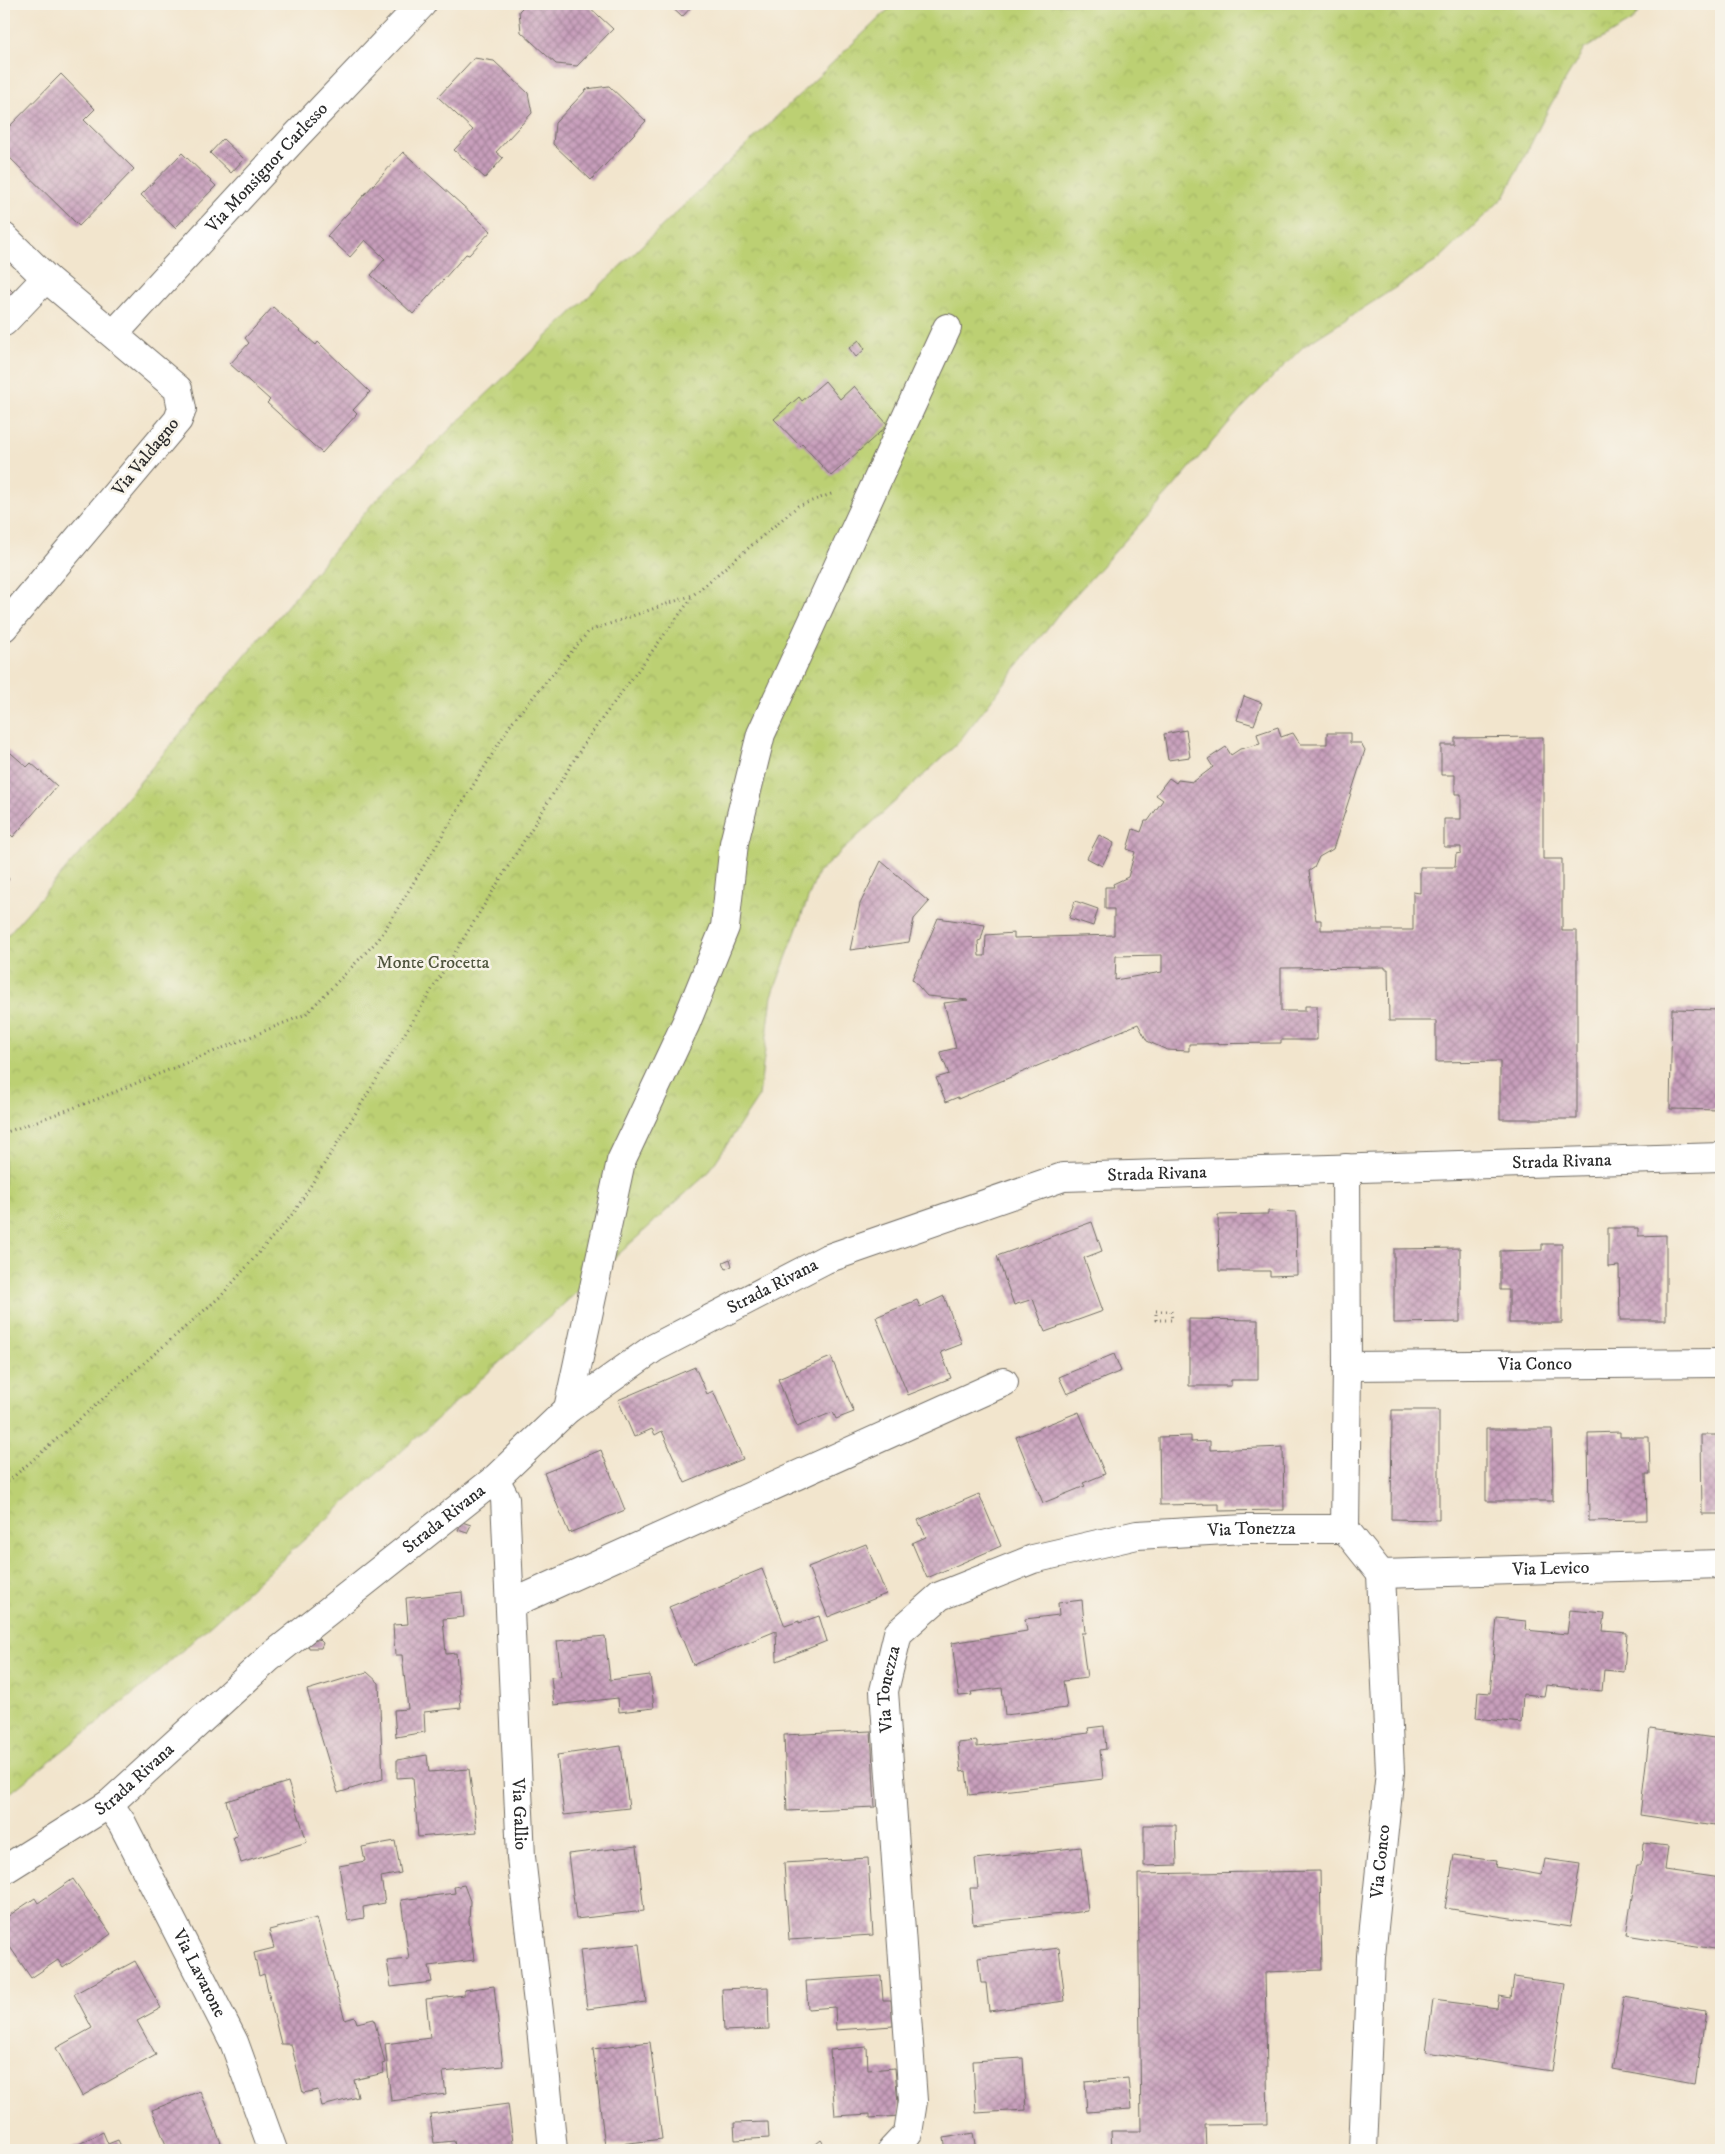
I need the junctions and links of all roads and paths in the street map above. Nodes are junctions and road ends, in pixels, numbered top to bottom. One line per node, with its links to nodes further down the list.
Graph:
1 (422, 4): 6 (street, Via Monsignor Carlesso)
2 (4, 237): 3 (street, Via Valdagno)
3 (46, 278): 4 (street); 6 (street, Via Valdagno)
4 (4, 322)
5 (947, 328): 7 (street)
6 (114, 334): 9 (street, Via Valdagno)
7 (876, 479): 8 (path); 17 (street)
8 (693, 595): 10 (path); 19 (path)
9 (4, 627)
10 (4, 1133)
11 (1721, 1157): 12 (street, Strada Rivana)
12 (1346, 1168): 15 (street); 17 (street, Strada Rivana)
13 (1171, 1311): 13 (path)
14 (1721, 1363): 15 (street, Via Conco)
15 (1347, 1366): 20 (street)
16 (1004, 1382): 23 (street)
17 (568, 1409): 18 (street, Strada Rivana)
18 (494, 1479): 23 (street, Via Gallio); 24 (street, Strada Rivana)
19 (4, 1484)
20 (1345, 1529): 22 (street); 28 (street, Via Tonezza)
21 (1721, 1564): 22 (street, Via Levico)
22 (1381, 1574): 29 (street, Via Conco)
23 (511, 1604): 27 (street, Via Gallio)
24 (109, 1804): 25 (street, Strada Rivana); 26 (street, Via Lavarone)
25 (4, 1870)
26 (273, 2150)
27 (553, 2150)
28 (892, 2150)
29 (1362, 2150)

